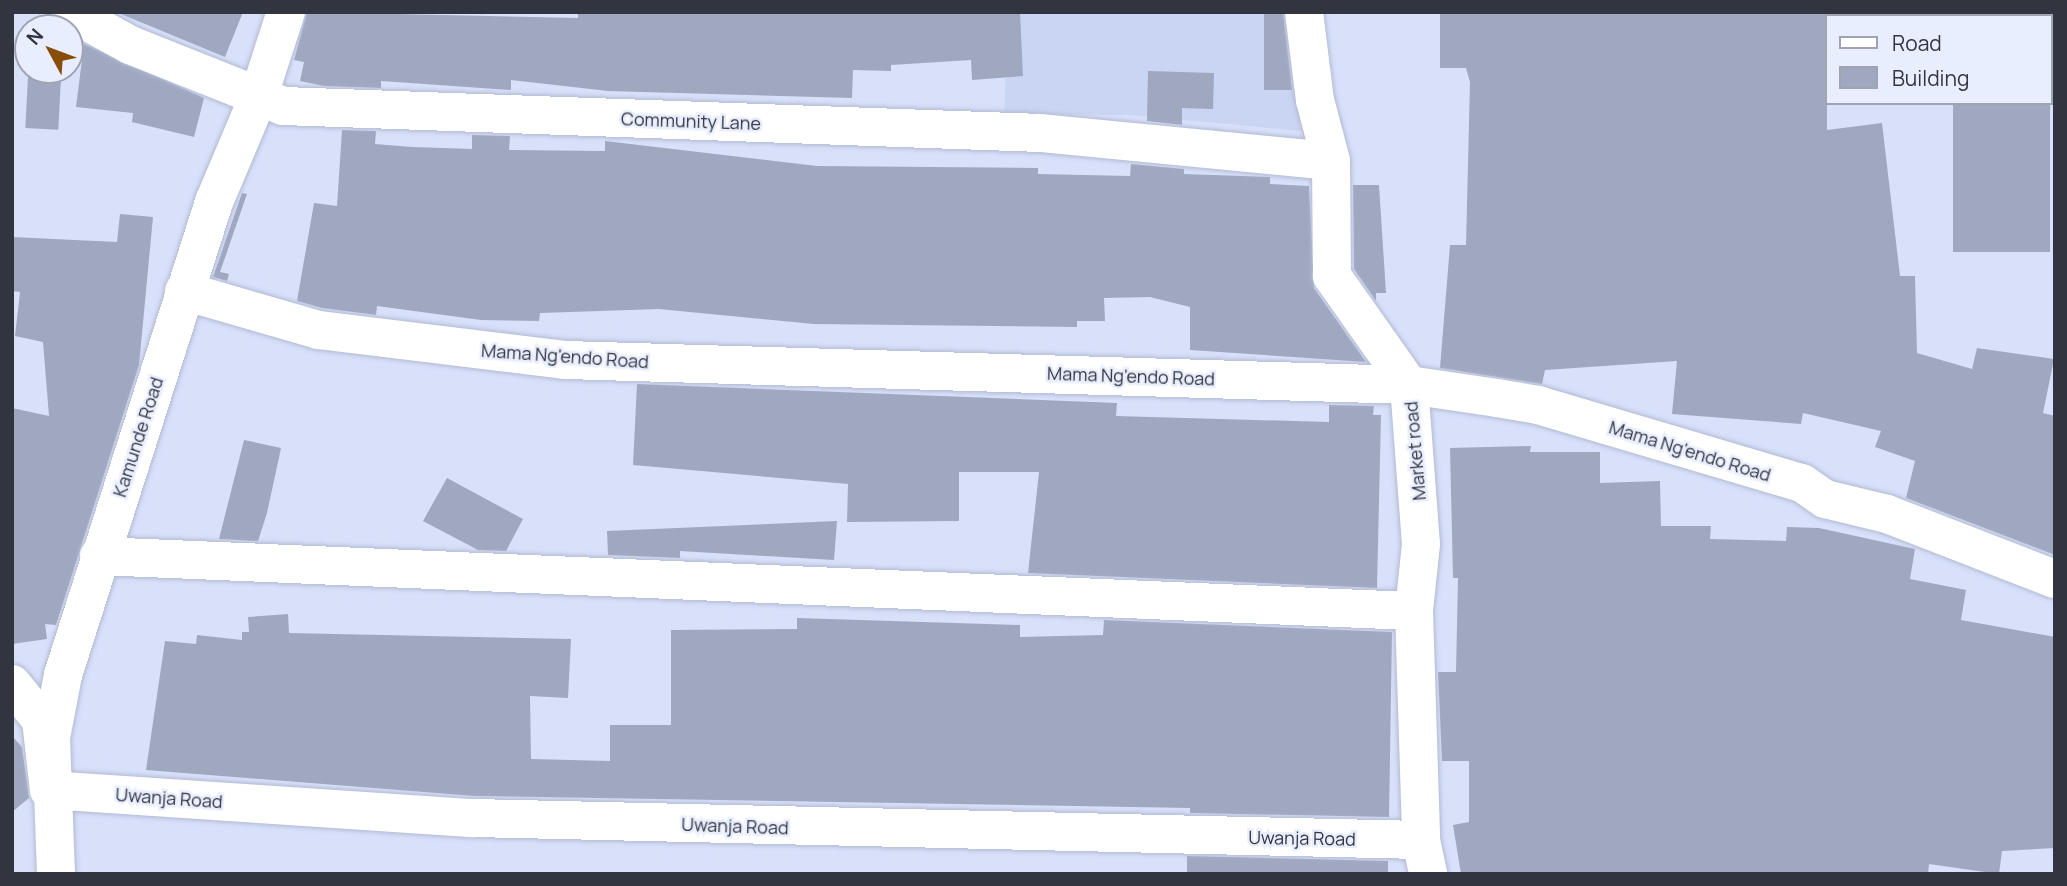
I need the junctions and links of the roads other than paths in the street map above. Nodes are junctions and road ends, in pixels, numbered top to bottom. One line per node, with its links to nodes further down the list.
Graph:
1 (69, 12): 4 (street, Community Lane)
2 (286, 12): 4 (street, Kamunde Road)
3 (1304, 12): 5 (street, Market road)
4 (258, 98): 5 (street, Community Lane); 6 (street, Kamunde Road)
5 (1331, 161): 7 (street, Market road)
6 (184, 291): 7 (street, Mama Ng'endo Road); 8 (street, Kamunde Road)
7 (1409, 384): 9 (street, Mama Ng'endo Road); 10 (street, Market road)
8 (99, 556): 10 (street); 12 (street, Kamunde Road)
9 (2055, 579)
10 (1414, 611): 13 (street, Market road)
11 (12, 684): 12 (street)
12 (49, 790): 13 (street, Uwanja Road); 14 (street, Kamunde Road)
13 (1425, 857)
14 (56, 874)

